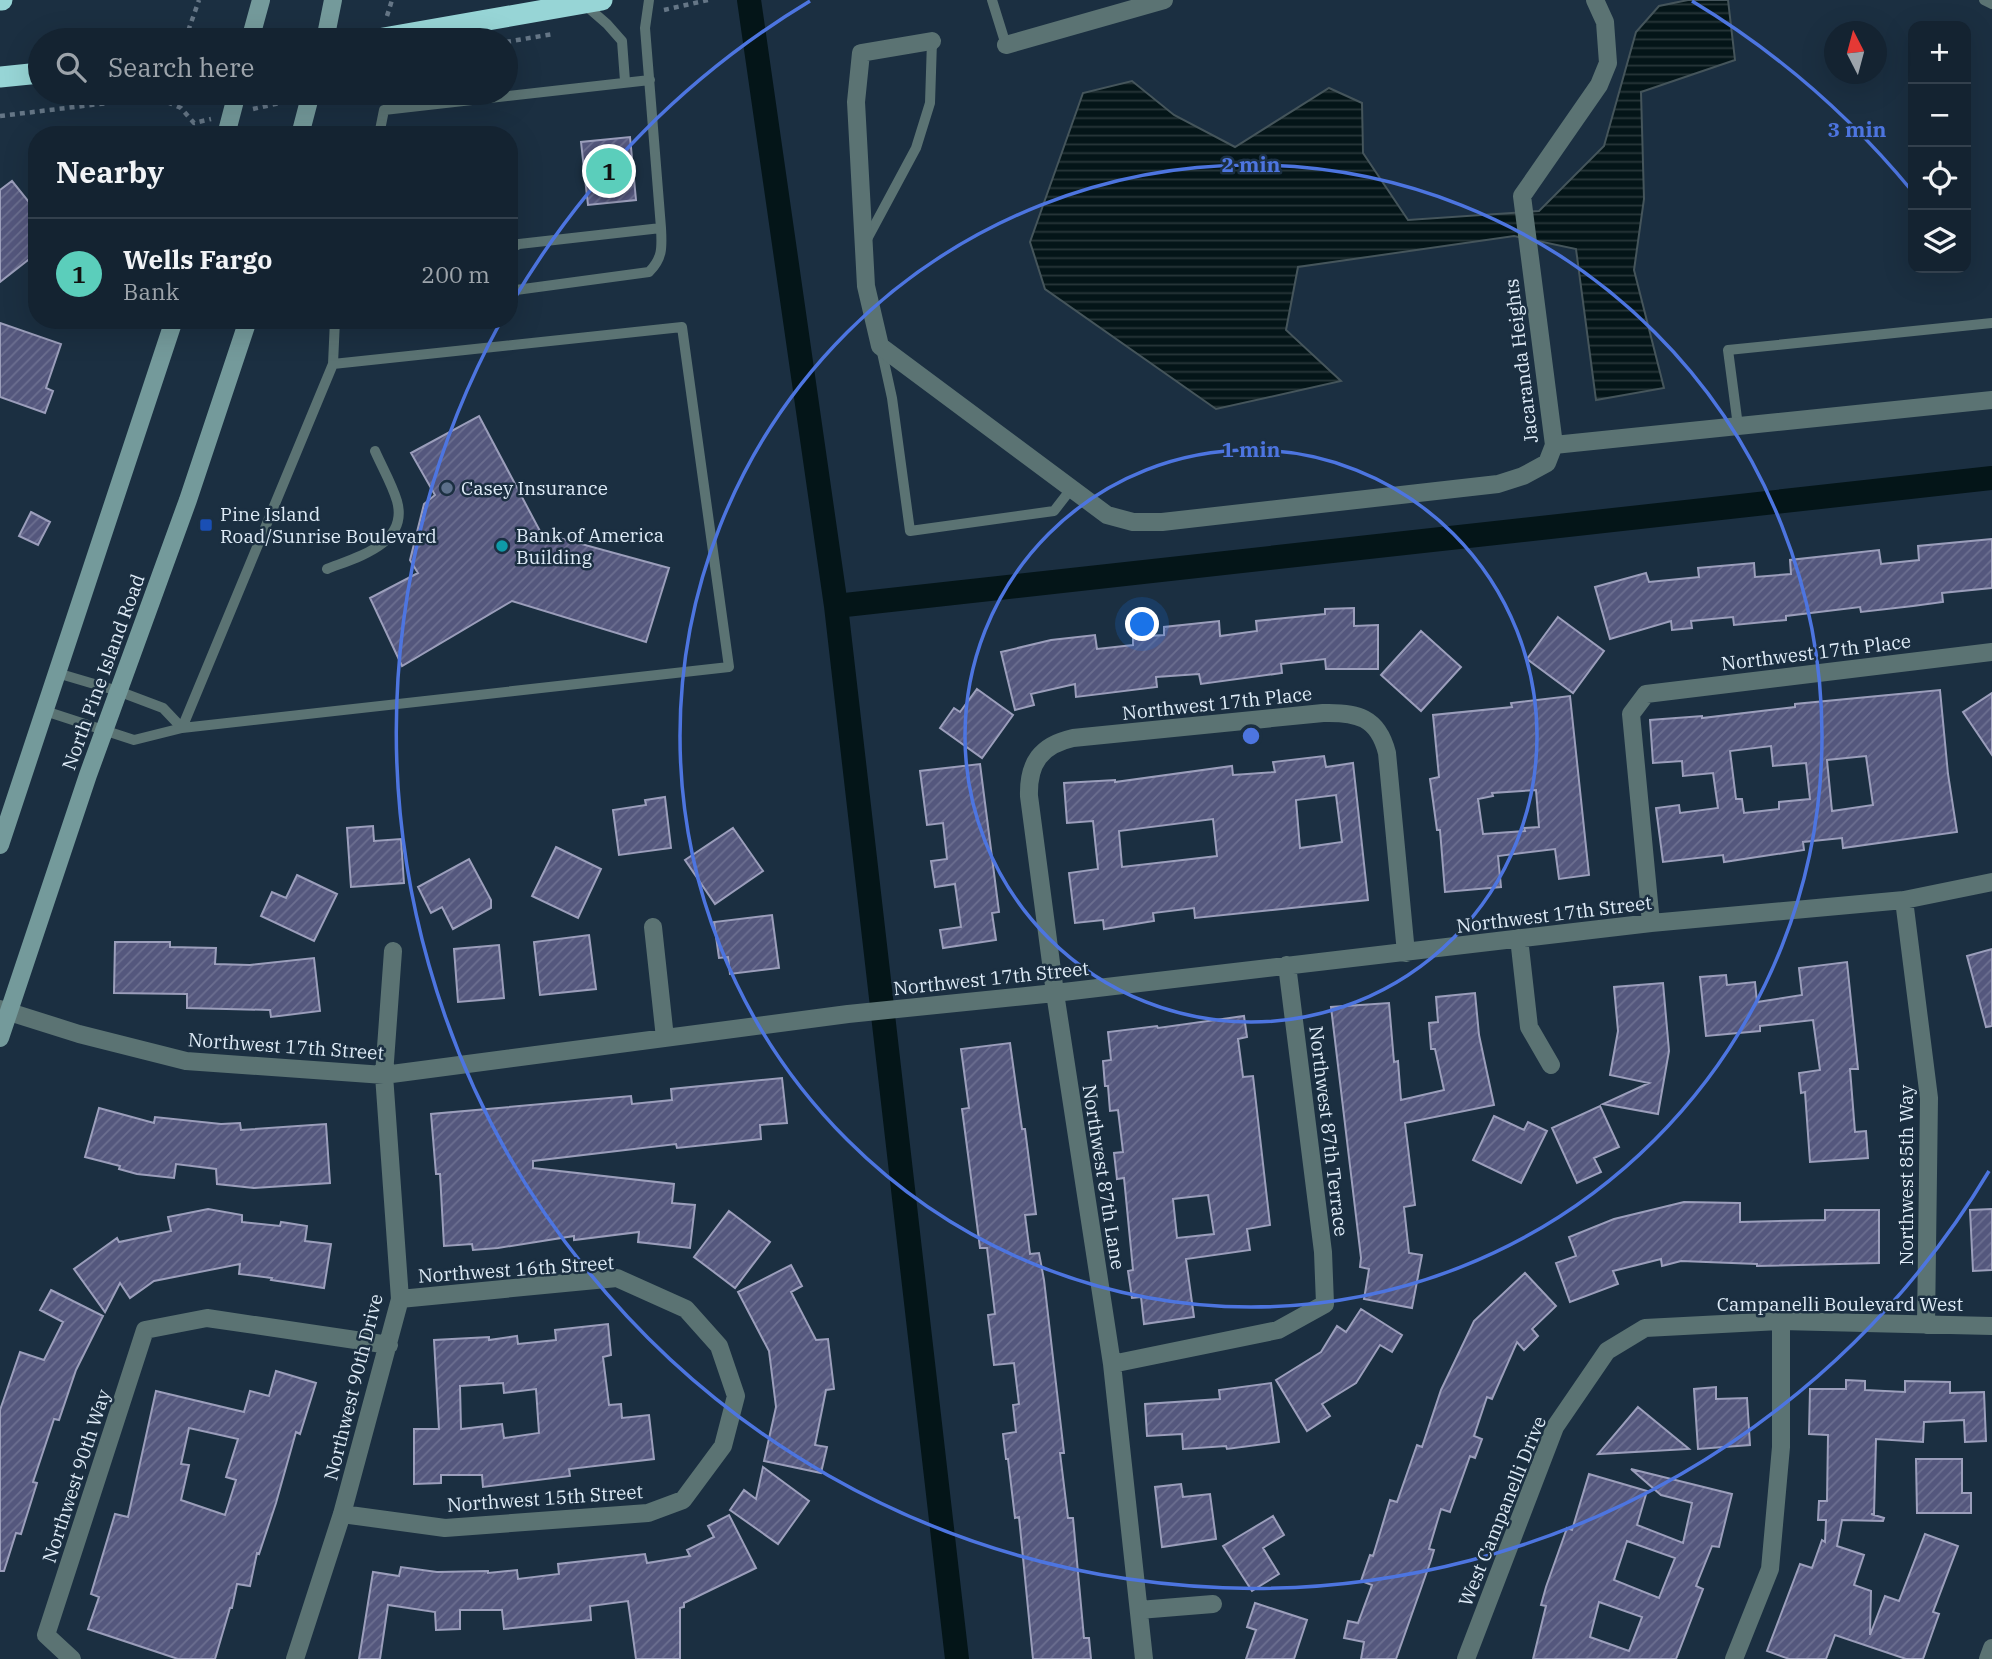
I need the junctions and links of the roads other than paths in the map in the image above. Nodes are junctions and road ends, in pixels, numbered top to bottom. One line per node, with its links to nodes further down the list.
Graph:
1 (261, 0): 10 (main road)
2 (334, 0): 11 (main road)
3 (649, 0): 17 (lane)
4 (992, 0): 14 (lane)
5 (1164, 0): 14 (street)
6 (1595, 0): 38 (street, Jacaranda Heights)
7 (1983, 0): 9 (lane)
8 (593, 2): 12 (highway); 18 (lane)
9 (1992, 4)
10 (253, 28)
11 (328, 28)
12 (442, 28)
13 (932, 41): 28 (lane); 28 (street)
14 (1006, 45)
15 (28, 75): 16 (highway)
16 (0, 77)
17 (650, 80): 18 (lane); 26 (lane)
18 (625, 81): 19 (lane)
19 (518, 94)
20 (234, 105): 23 (main road)
21 (308, 105): 24 (main road)
22 (426, 105): 25 (lane)
23 (228, 126)
24 (302, 126)
25 (381, 126)
26 (661, 228): 27 (lane); 29 (lane)
27 (518, 244)
28 (863, 245): 34 (street)
29 (518, 290)
30 (1992, 323): 37 (lane)
31 (171, 329): 43 (main road, North Pine Island Road)
32 (245, 329): 44 (main road, North Pine Island Road)
33 (335, 329): 35 (lane)
34 (880, 346): 40 (street, Jacaranda Heights); 40 (lane)
35 (333, 364): 46 (lane); 46 (lane)
36 (1992, 400): 37 (street)
37 (1738, 426): 38 (street)
38 (1554, 445): 40 (street, Jacaranda Heights)
39 (375, 451): 41 (lane)
40 (1071, 489)
41 (327, 569)
42 (1992, 652): 52 (street, Northwest 17th Place)
43 (57, 673): 44 (lane); 45 (main road, North Pine Island Road)
44 (118, 691): 46 (lane); 47 (main road, North Pine Island Road)
45 (45, 711): 47 (lane); 49 (main road, North Pine Island Road)
46 (182, 728): 47 (lane)
47 (104, 731): 59 (main road, North Pine Island Road)
48 (1042, 753): 56 (street, Northwest 17th Place); 58 (street, Northwest 87th Lane)
49 (0, 845)
50 (1992, 882): 51 (street, Northwest 17th Street)
51 (1904, 900): 52 (street, Northwest 17th Street); 66 (street, Northwest 85th Way)
52 (1650, 923): 54 (street, Northwest 17th Street)
53 (653, 927): 61 (street)
54 (1519, 938): 56 (street, Northwest 17th Street); 62 (street)
55 (393, 951): 63 (street, Northwest 90th Drive)
56 (1406, 953): 57 (street, Northwest 17th Street)
57 (1287, 965): 58 (street, Northwest 17th Street); 70 (street, Northwest 87th Terrace)
58 (1055, 993): 61 (street, Northwest 17th Street); 70 (street, Northwest 87th Lane)
59 (4, 1010): 60 (main road, North Pine Island Road); 63 (street, Northwest 17th Street)
60 (0, 1038)
61 (665, 1038): 63 (street, Northwest 17th Street)
62 (1550, 1065)
63 (384, 1075): 64 (street, Northwest 90th Drive)
64 (400, 1299): 69 (street, Northwest 90th Drive); 71 (street, Northwest 16th Street)
65 (1781, 1321): 66 (street, Campanelli Boulevard West); 68 (street, Campanelli Boulevard West); 80 (street)
66 (1926, 1325): 67 (street, Campanelli Boulevard West)
67 (1992, 1326)
68 (1645, 1328): 79 (street, West Campanelli Drive)
69 (389, 1345): 72 (street, Northwest 90th Drive); 76 (street, Northwest 90th Way)
70 (1112, 1364): 74 (street, Northwest 87th Lane)
71 (723, 1446): 72 (street, Northwest 15th Street)
72 (342, 1514): 77 (street, Northwest 90th Drive)
73 (1213, 1604): 74 (street)
74 (1139, 1610): 78 (street, Northwest 87th Lane)
75 (1992, 1648): 81 (street)
76 (72, 1659)
77 (295, 1659)
78 (1144, 1659)
79 (1466, 1659)
80 (1734, 1659)
81 (1988, 1659)

